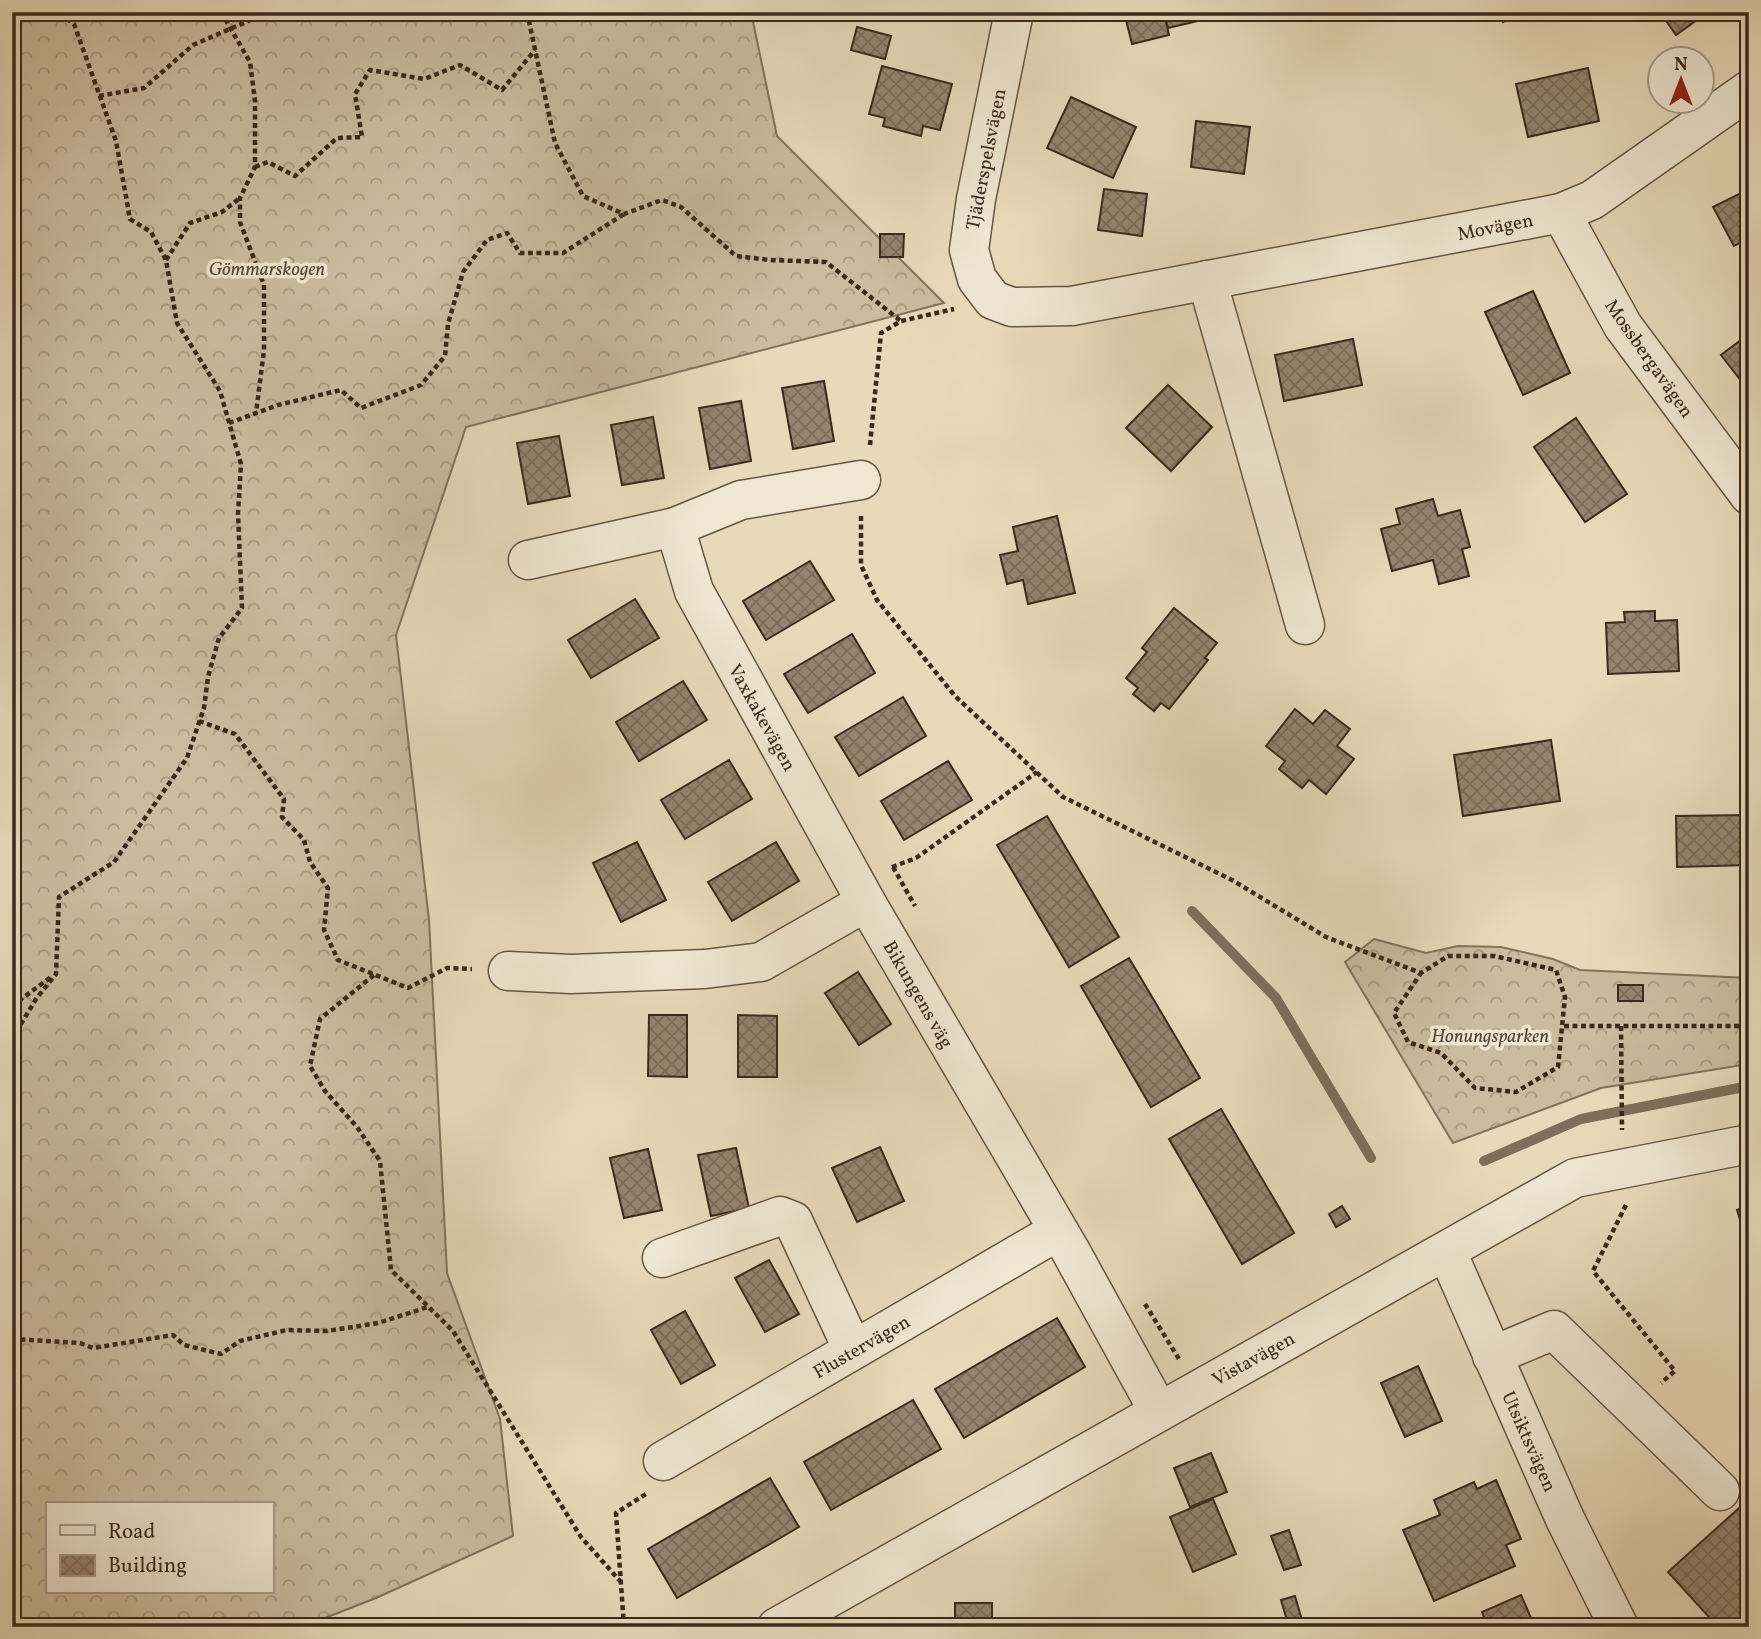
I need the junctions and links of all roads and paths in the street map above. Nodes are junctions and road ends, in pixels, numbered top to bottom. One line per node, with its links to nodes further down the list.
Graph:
1 (57, 12): 9 (path)
2 (221, 12): 6 (path)
3 (269, 12): 6 (path)
4 (527, 12): 7 (path)
5 (1014, 12): 16 (street, Tjäderspelsvägen)
6 (230, 29): 9 (path); 10 (path)
7 (535, 50): 10 (path); 13 (path)
8 (1749, 90): 12 (street, Movägen)
9 (99, 96): 14 (path)
10 (255, 167): 11 (path)
11 (240, 198): 14 (path); 18 (path)
12 (1561, 213): 15 (street, Movägen); 21 (street, Mossbergavägen)
13 (624, 214): 17 (path); 18 (path)
14 (166, 260): 19 (path)
15 (1207, 280): 16 (street, Movägen); 24 (street)
16 (993, 300): 17 (path)
17 (901, 321): 20 (path)
18 (256, 413): 19 (path)
19 (229, 423): 25 (path)
20 (861, 480): 22 (street); 26 (path)
21 (1749, 495)
22 (675, 527): 23 (street); 28 (street, Vaxkakevägen)
23 (528, 560)
24 (1305, 625)
25 (200, 721): 31 (path); 32 (path)
26 (1037, 772): 27 (path); 30 (path)
27 (893, 867)
28 (866, 902): 29 (street); 41 (street, Bikungens väg)
29 (508, 971): 32 (path)
30 (1421, 973): 34 (path); 34 (path)
31 (55, 974): 33 (path); 37 (path)
32 (374, 975): 44 (path)
33 (12, 1006)
34 (1564, 1026): 35 (path)
35 (1621, 1026): 36 (path); 38 (path)
36 (1749, 1026)
37 (12, 1039)
38 (1622, 1127)
39 (1749, 1144): 40 (street, Vistavägen)
40 (1624, 1168): 42 (street, Vistavägen); 48 (path)
41 (1058, 1231): 46 (street, Flustervägen); 49 (street, Bikungens väg)
42 (1447, 1252): 47 (street, Utsiktsvägen); 49 (street, Vistavägen)
43 (662, 1258): 46 (street)
44 (428, 1307): 45 (path); 52 (path)
45 (12, 1339)
46 (853, 1350): 50 (street, Flustervägen)
47 (1492, 1356): 48 (street); 54 (street, Utsiktsvägen)
48 (1633, 1407): 51 (street)
49 (1158, 1410): 53 (street, Vistavägen)
50 (663, 1461)
51 (1720, 1491)
52 (620, 1581)
53 (777, 1627)
54 (1619, 1627)

